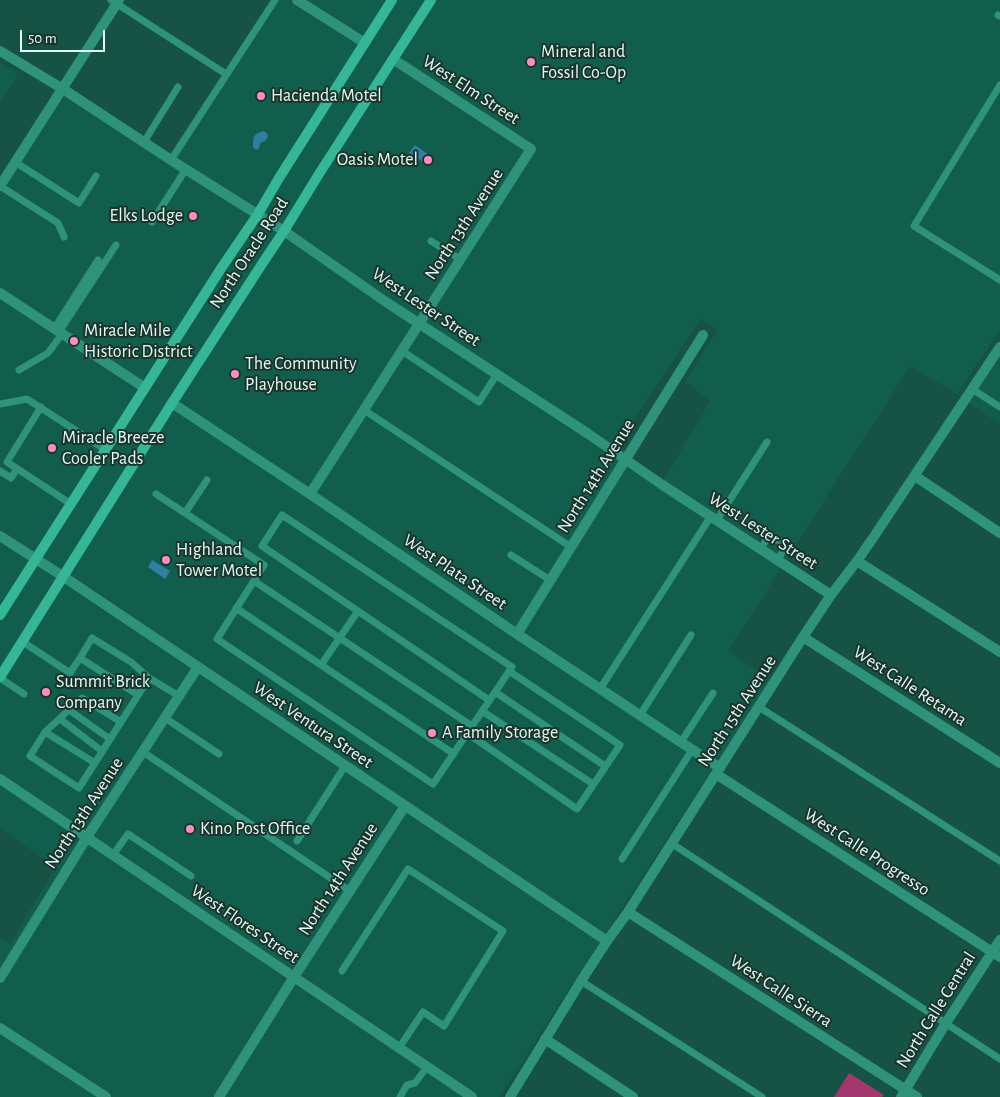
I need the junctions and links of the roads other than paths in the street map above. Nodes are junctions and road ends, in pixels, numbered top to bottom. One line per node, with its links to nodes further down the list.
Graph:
1 (275, 0): 9 (lane)
2 (298, 0): 6 (street)
3 (392, 0): 6 (main road, North Oracle Road)
4 (431, 0): 8 (main road, North Oracle Road)
5 (116, 1): 9 (lane); 12 (street)
6 (365, 43): 21 (main road, North Oracle Road)
7 (0, 51): 12 (street, West Lester Street)
8 (392, 59): 14 (street, West Elm Street); 23 (main road, North Oracle Road)
9 (226, 74): 15 (lane)
10 (1000, 85): 29 (lane)
11 (178, 86): 13 (lane)
12 (63, 89): 13 (street, West Lester Street); 16 (street)
13 (144, 142): 15 (street, West Lester Street)
14 (531, 149): 27 (street, North 13th Avenue)
15 (171, 160): 17 (street, West Lester Street)
16 (15, 162): 18 (street); 19 (lane)
17 (186, 169): 21 (street, West Lester Street); 22 (lane)
18 (4, 172): 20 (street)
19 (96, 176)
20 (0, 186): 24 (lane)
21 (258, 214): 23 (street, West Lester Street); 38 (main road, North Oracle Road)
22 (152, 222)
23 (284, 231): 31 (street, West Lester Street); 40 (main road, North Oracle Road)
24 (64, 237)
25 (431, 241): 27 (lane)
26 (116, 245): 32 (lane)
27 (460, 259): 31 (street, North 13th Avenue)
28 (98, 260): 32 (lane)
29 (1000, 280)
30 (0, 293): 32 (street)
31 (419, 324): 35 (street, North 13th Avenue); 37 (street, West Lester Street)
32 (58, 332): 36 (lane); 38 (street)
33 (704, 335): 47 (street, North 14th Avenue)
34 (1000, 347): 39 (street, North 15th Avenue)
35 (402, 351): 37 (lane); 44 (street, North 13th Avenue)
36 (19, 370)
37 (497, 374): 47 (street, West Lester Street)
38 (145, 388): 46 (main road, North Oracle Road)
39 (972, 389): 43 (lane); 50 (street, North 15th Avenue)
40 (172, 403): 53 (street, West Plata Street); 67 (main road, North Oracle Road)
41 (0, 404): 42 (lane)
42 (40, 407): 46 (lane); 48 (lane)
43 (1000, 407)
44 (364, 410): 53 (street, North 13th Avenue); 60 (lane)
45 (767, 442): 56 (lane)
46 (106, 450): 54 (main road, North Oracle Road)
47 (625, 460): 56 (street, West Lester Street); 60 (street, North 14th Avenue)
48 (17, 469): 49 (lane); 54 (lane)
49 (0, 471)
50 (915, 476): 57 (street); 66 (street, North 15th Avenue)
51 (207, 480): 55 (lane)
52 (156, 494): 55 (lane)
53 (310, 494): 74 (street, West Plata Street)
54 (71, 504): 63 (main road, North Oracle Road)
55 (185, 513): 64 (lane)
56 (714, 518): 61 (street, West Lester Street); 86 (lane)
57 (1000, 534)
58 (0, 536): 63 (street, West Ventura Street)
59 (262, 546): 64 (lane); 72 (lane); 83 (lane)
60 (571, 547): 68 (street, North 14th Avenue)
61 (761, 549): 65 (street, West Lester Street); 65 (lane)
62 (511, 555): 68 (lane)
63 (36, 559): 67 (street, West Ventura Street); 73 (main road, North Oracle Road)
64 (254, 559): 69 (lane)
65 (778, 560): 70 (street, West Lester Street)
66 (857, 561): 70 (street, North 15th Avenue); 79 (street)
67 (64, 577): 78 (main road, North Oracle Road); 82 (street, West Ventura Street)
68 (550, 580): 74 (street, North 14th Avenue)
69 (254, 581): 71 (lane); 77 (lane)
70 (831, 595): 76 (street, North 15th Avenue)
71 (236, 608): 81 (lane); 109 (lane)
72 (358, 611): 77 (lane); 92 (lane)
73 (0, 615)
74 (517, 634): 86 (street, West Plata Street)
75 (691, 635): 96 (lane)
76 (803, 637): 93 (street, North 15th Avenue); 111 (street, West Calle Retama)
77 (339, 638): 81 (lane); 100 (lane)
78 (22, 642): 80 (lane); 84 (main road, North Oracle Road)
79 (1000, 652)
80 (80, 658): 85 (lane); 90 (lane)
81 (321, 665): 109 (lane)
82 (198, 668): 91 (street, North 13th Avenue); 112 (street, West Ventura Street)
83 (509, 671): 87 (lane); 113 (lane)
84 (0, 678): 89 (lane)
85 (149, 678): 90 (lane); 91 (lane)
86 (600, 688): 96 (street, West Plata Street)
87 (495, 692): 92 (lane); 113 (lane)
88 (713, 693): 104 (lane)
89 (24, 694)
90 (138, 695): 99 (lane)
91 (179, 696): 97 (street, North 13th Avenue)
92 (489, 700): 95 (lane)
93 (759, 707): 114 (street, North 15th Avenue); 123 (lane)
94 (69, 710): 98 (lane); 99 (lane); 103 (lane)
95 (482, 710): 100 (lane); 116 (lane)
96 (640, 715): 104 (street, West Plata Street)
97 (165, 718): 107 (street, North 13th Avenue); 108 (lane)
98 (60, 719): 101 (lane); 106 (lane)
99 (121, 722): 103 (lane)
100 (472, 726): 102 (lane)
101 (45, 732): 110 (lane); 110 (lane)
102 (467, 733): 109 (lane); 116 (lane)
103 (110, 739): 106 (lane)
104 (681, 742): 105 (street, West Plata Street)
105 (692, 750): 114 (street, West Plata Street); 122 (lane)
106 (102, 751): 110 (lane)
107 (143, 752): 118 (street, North 13th Avenue); 125 (lane)
108 (219, 754)
109 (454, 754)
110 (94, 763)
111 (1000, 763)
112 (345, 766): 117 (street, West Ventura Street); 119 (lane)
113 (605, 766): 116 (lane)
114 (718, 771): 120 (street, North 15th Avenue); 129 (street, West Calle Progresso)
115 (0, 778): 118 (street, West Flores Street)
116 (593, 784)
117 (405, 806): 125 (street, North 14th Avenue); 128 (street, West Ventura Street)
118 (87, 837): 121 (street, West Flores Street); 132 (street, North 13th Avenue)
119 (297, 841)
120 (672, 842): 126 (street, North 15th Avenue); 134 (lane)
121 (113, 855): 124 (lane); 131 (street, West Flores Street)
122 (622, 859)
123 (1000, 861)
124 (191, 876)
125 (350, 891): 131 (street, North 14th Avenue)
126 (628, 912): 128 (street, North 15th Avenue); 140 (street, West Calle Sierra)
127 (1000, 940): 129 (street, North Calle Central)
128 (607, 941): 133 (street, North 15th Avenue)
129 (996, 954): 134 (street, North Calle Central)
130 (342, 971): 137 (lane)
131 (294, 977): 137 (street, West Flores Street); 142 (street, North 14th Avenue)
132 (0, 978)
133 (581, 981): 136 (street, North 15th Avenue); 147 (lane)
134 (946, 1023): 138 (lane); 140 (street, North Calle Central)
135 (0, 1028): 141 (street)
136 (545, 1039): 145 (street, North 15th Avenue); 146 (street)
137 (399, 1048): 139 (street, West Flores Street)
138 (1000, 1059)
139 (427, 1067): 143 (lane); 144 (street, West Flores Street)
140 (903, 1093): 148 (street, West Calle Sierra)
141 (106, 1097)
142 (219, 1097)
143 (400, 1097)
144 (472, 1097)
145 (510, 1097)
146 (633, 1097)
147 (762, 1097)
148 (917, 1097)

